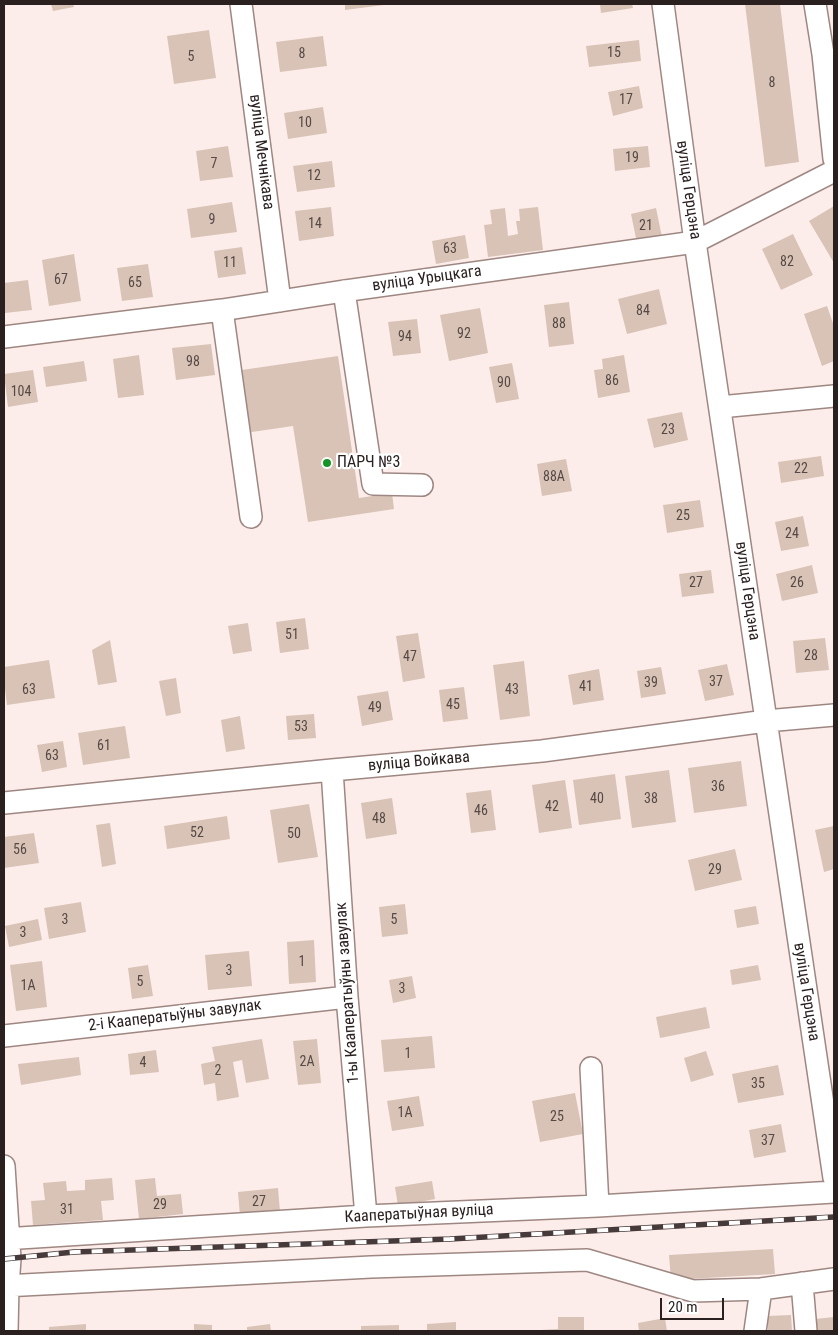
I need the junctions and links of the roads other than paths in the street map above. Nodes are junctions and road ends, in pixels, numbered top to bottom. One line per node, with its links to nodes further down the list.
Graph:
1 (241, 4): 8 (street, вуліца Мечнікава)
2 (663, 4): 6 (street, вуліца Герцэна)
3 (815, 4): 4 (street)
4 (834, 159)
5 (834, 172): 6 (street, вуліца Урыцкага)
6 (695, 242): 7 (street, вуліца Урыцкага); 12 (street, вуліца Герцэна)
7 (344, 291): 8 (street, вуліца Урыцкага); 13 (street)
8 (280, 301): 9 (street, вуліца Урыцкага)
9 (222, 310): 10 (street, вуліца Урыцкага); 14 (street)
10 (4, 337)
11 (834, 396): 12 (street)
12 (720, 408): 16 (street, вуліца Герцэна)
13 (422, 485)
14 (251, 518)
15 (834, 715): 16 (street, вуліца Войкава)
16 (766, 721): 17 (street, вуліца Войкава); 23 (street, вуліца Герцэна)
17 (332, 770): 18 (street, вуліца Войкава); 19 (street, 1-ы Кааператыўны завулак)
18 (4, 803)
19 (347, 997): 20 (street, 2-і Кааператыўны завулак); 26 (street, 1-ы Кааператыўны завулак)
20 (4, 1036)
21 (591, 1068): 25 (street)
22 (4, 1166): 27 (street)
23 (834, 1178)
24 (834, 1192): 25 (street, Кааператыўная вуліца)
25 (598, 1206): 26 (street, Кааператыўная вуліца)
26 (366, 1216): 27 (street, Кааператыўная вуліца)
27 (6, 1239): 30 (street)
28 (834, 1279): 29 (street)
29 (802, 1283): 31 (street); 34 (street)
30 (6, 1286): 31 (street); 32 (street)
31 (761, 1289): 33 (street)
32 (7, 1331)
33 (755, 1331)
34 (806, 1331)

